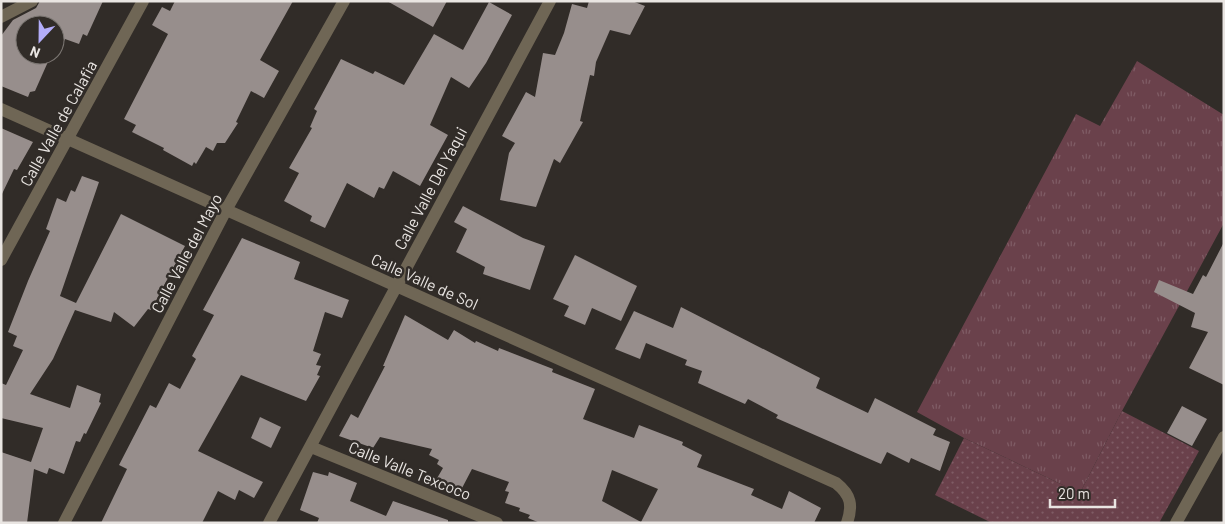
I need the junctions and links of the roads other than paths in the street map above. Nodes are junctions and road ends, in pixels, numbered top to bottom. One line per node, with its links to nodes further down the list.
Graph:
1 (32, 1): 5 (street)
2 (143, 1): 7 (street, Calle Valle de Calafia)
3 (344, 1): 8 (street, Calle Valle del Mayo)
4 (550, 1): 10 (street, Calle Valle Del Yaqui)
5 (1, 17)
6 (1, 109): 7 (street, Calle Valle de Sol)
7 (68, 139): 8 (street, Calle Valle de Sol); 9 (street, Calle Valle de Calafia)
8 (226, 210): 10 (street, Calle Valle de Sol); 13 (street, Calle Valle del Mayo)
9 (1, 260)
10 (396, 286): 12 (street, Calle Valle Del Yaqui); 16 (street, Calle Valle de Sol)
11 (1224, 437): 17 (street)
12 (311, 447): 14 (street, Calle Valle Del Yaqui); 15 (street, Calle Valle Texcoco)
13 (64, 523)
14 (269, 523)
15 (497, 523)
16 (848, 523)
17 (1176, 523)

